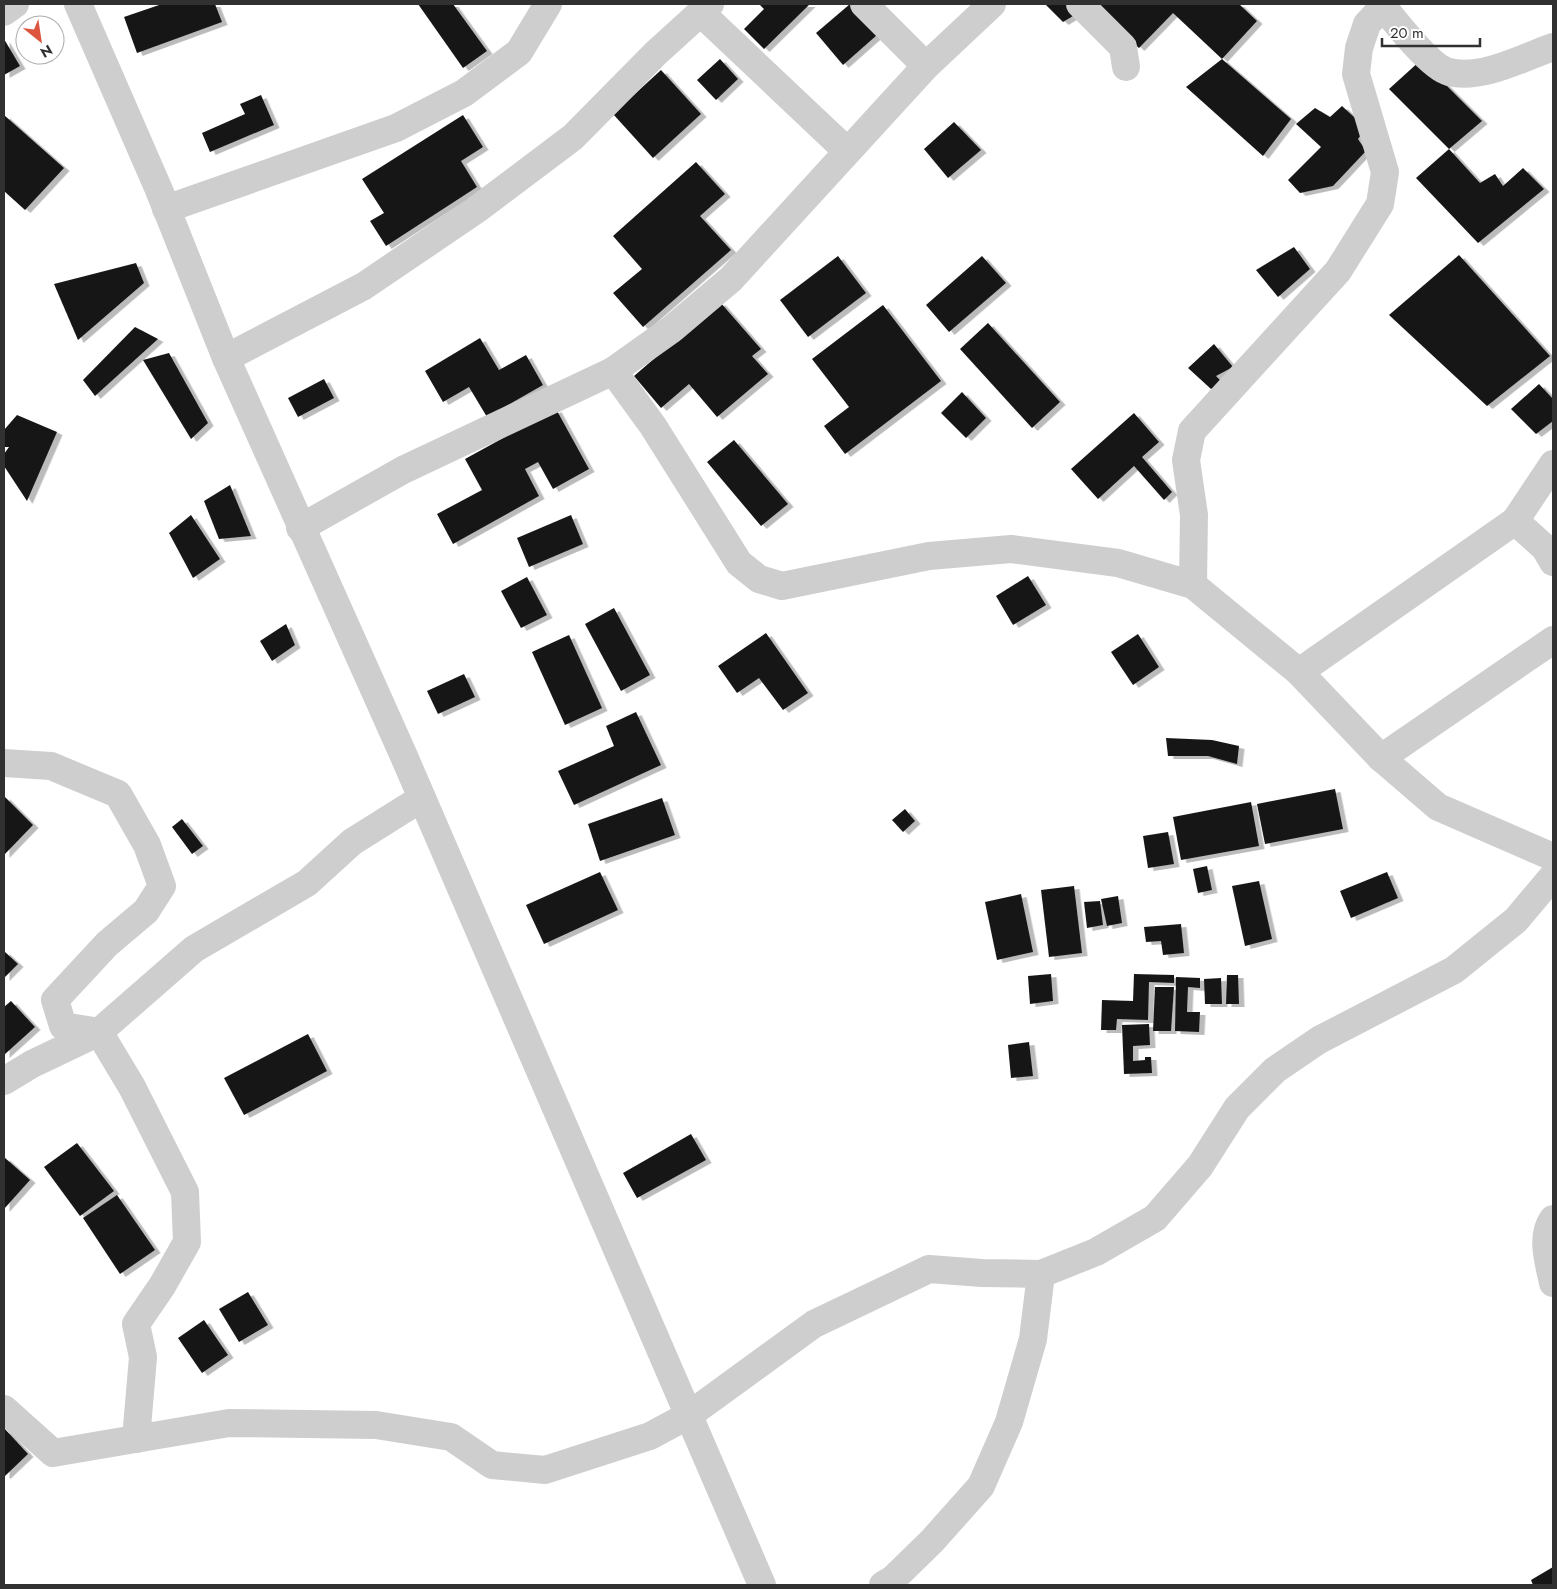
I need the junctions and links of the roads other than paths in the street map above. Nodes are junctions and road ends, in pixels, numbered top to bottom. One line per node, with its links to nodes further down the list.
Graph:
1 (15, 4): 9 (street)
2 (78, 4): 14 (street)
3 (548, 4): 14 (street)
4 (864, 4): 11 (street)
5 (992, 4): 11 (street)
6 (1080, 4): 12 (street)
7 (1382, 5): 10 (street); 21 (street)
8 (706, 9): 13 (street); 15 (street)
9 (4, 12)
10 (1553, 47)
11 (926, 66): 13 (street)
12 (1126, 67)
13 (848, 151): 16 (street)
14 (166, 209): 15 (street)
15 (226, 358): 19 (street)
16 (613, 371): 19 (street); 21 (street)
17 (1553, 464): 18 (street)
18 (1515, 521): 20 (street); 23 (street)
19 (300, 528): 26 (street)
20 (1553, 562)
21 (1193, 584): 23 (street)
22 (1553, 640): 24 (street)
23 (1299, 672): 24 (street)
24 (1381, 758): 27 (street)
25 (4, 763): 29 (street)
26 (422, 798): 29 (street); 35 (street)
27 (1553, 857)
28 (1553, 876): 32 (street)
29 (99, 1032): 30 (street); 36 (street)
30 (4, 1081)
31 (1553, 1219): 33 (street)
32 (1041, 1274): 35 (street); 38 (street)
33 (1553, 1283)
34 (4, 1409): 36 (street)
35 (689, 1415): 36 (street); 37 (street)
36 (136, 1439)
37 (762, 1585)
38 (883, 1585)

